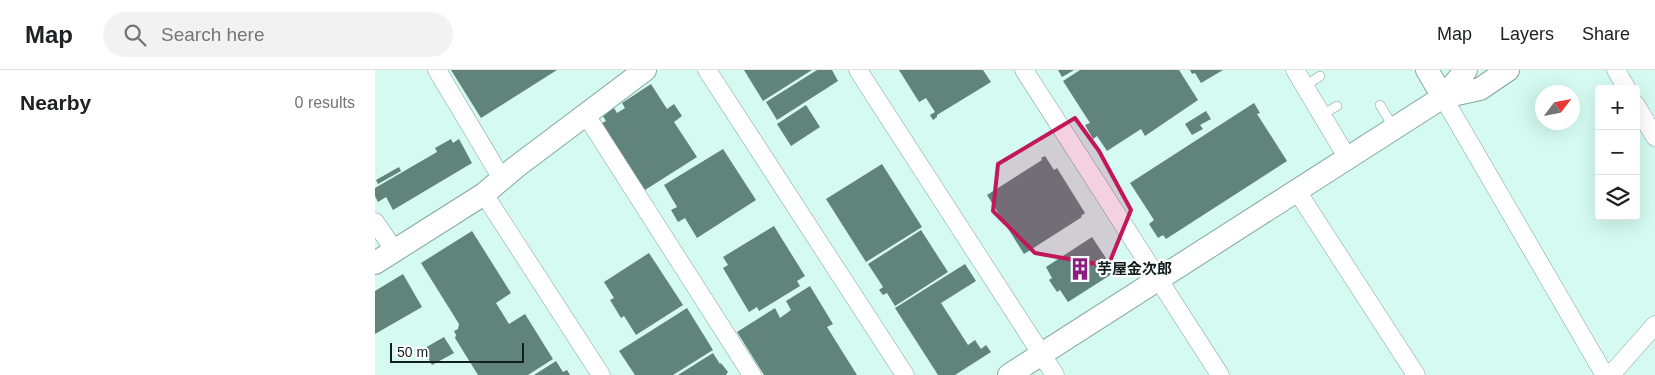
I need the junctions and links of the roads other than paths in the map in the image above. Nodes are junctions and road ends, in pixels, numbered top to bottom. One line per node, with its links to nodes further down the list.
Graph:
1 (437, 70): 23 (street)
2 (645, 70): 18 (street)
3 (707, 70): 34 (street)
4 (858, 70): 31 (street)
5 (1024, 70): 29 (street)
6 (1295, 70): 13 (street)
7 (1427, 70): 14 (street)
8 (1466, 70): 14 (street)
9 (1508, 70): 14 (street)
10 (1616, 70): 12 (street)
11 (1320, 76): 13 (lane)
12 (1625, 85)
13 (1305, 86): 19 (street)
14 (1443, 97): 20 (street); 30 (street)
15 (1380, 105): 20 (lane)
16 (1337, 106): 19 (lane)
17 (1640, 112): 21 (street)
18 (586, 114): 23 (street); 33 (street)
19 (1322, 115): 22 (street)
20 (1394, 129): 22 (street)
21 (1655, 137)
22 (1348, 158): 24 (street)
23 (502, 179): 25 (street)
24 (1297, 191): 29 (street); 38 (street)
25 (484, 194): 27 (street); 32 (street)
26 (375, 222): 27 (street)
27 (395, 251): 28 (street)
28 (375, 263)
29 (1159, 280): 31 (street); 37 (street)
30 (1655, 325)
31 (1041, 354): 35 (street); 36 (street)
32 (601, 375)
33 (752, 375)
34 (905, 375)
35 (1009, 375)
36 (1055, 375)
37 (1220, 375)
38 (1416, 375)

